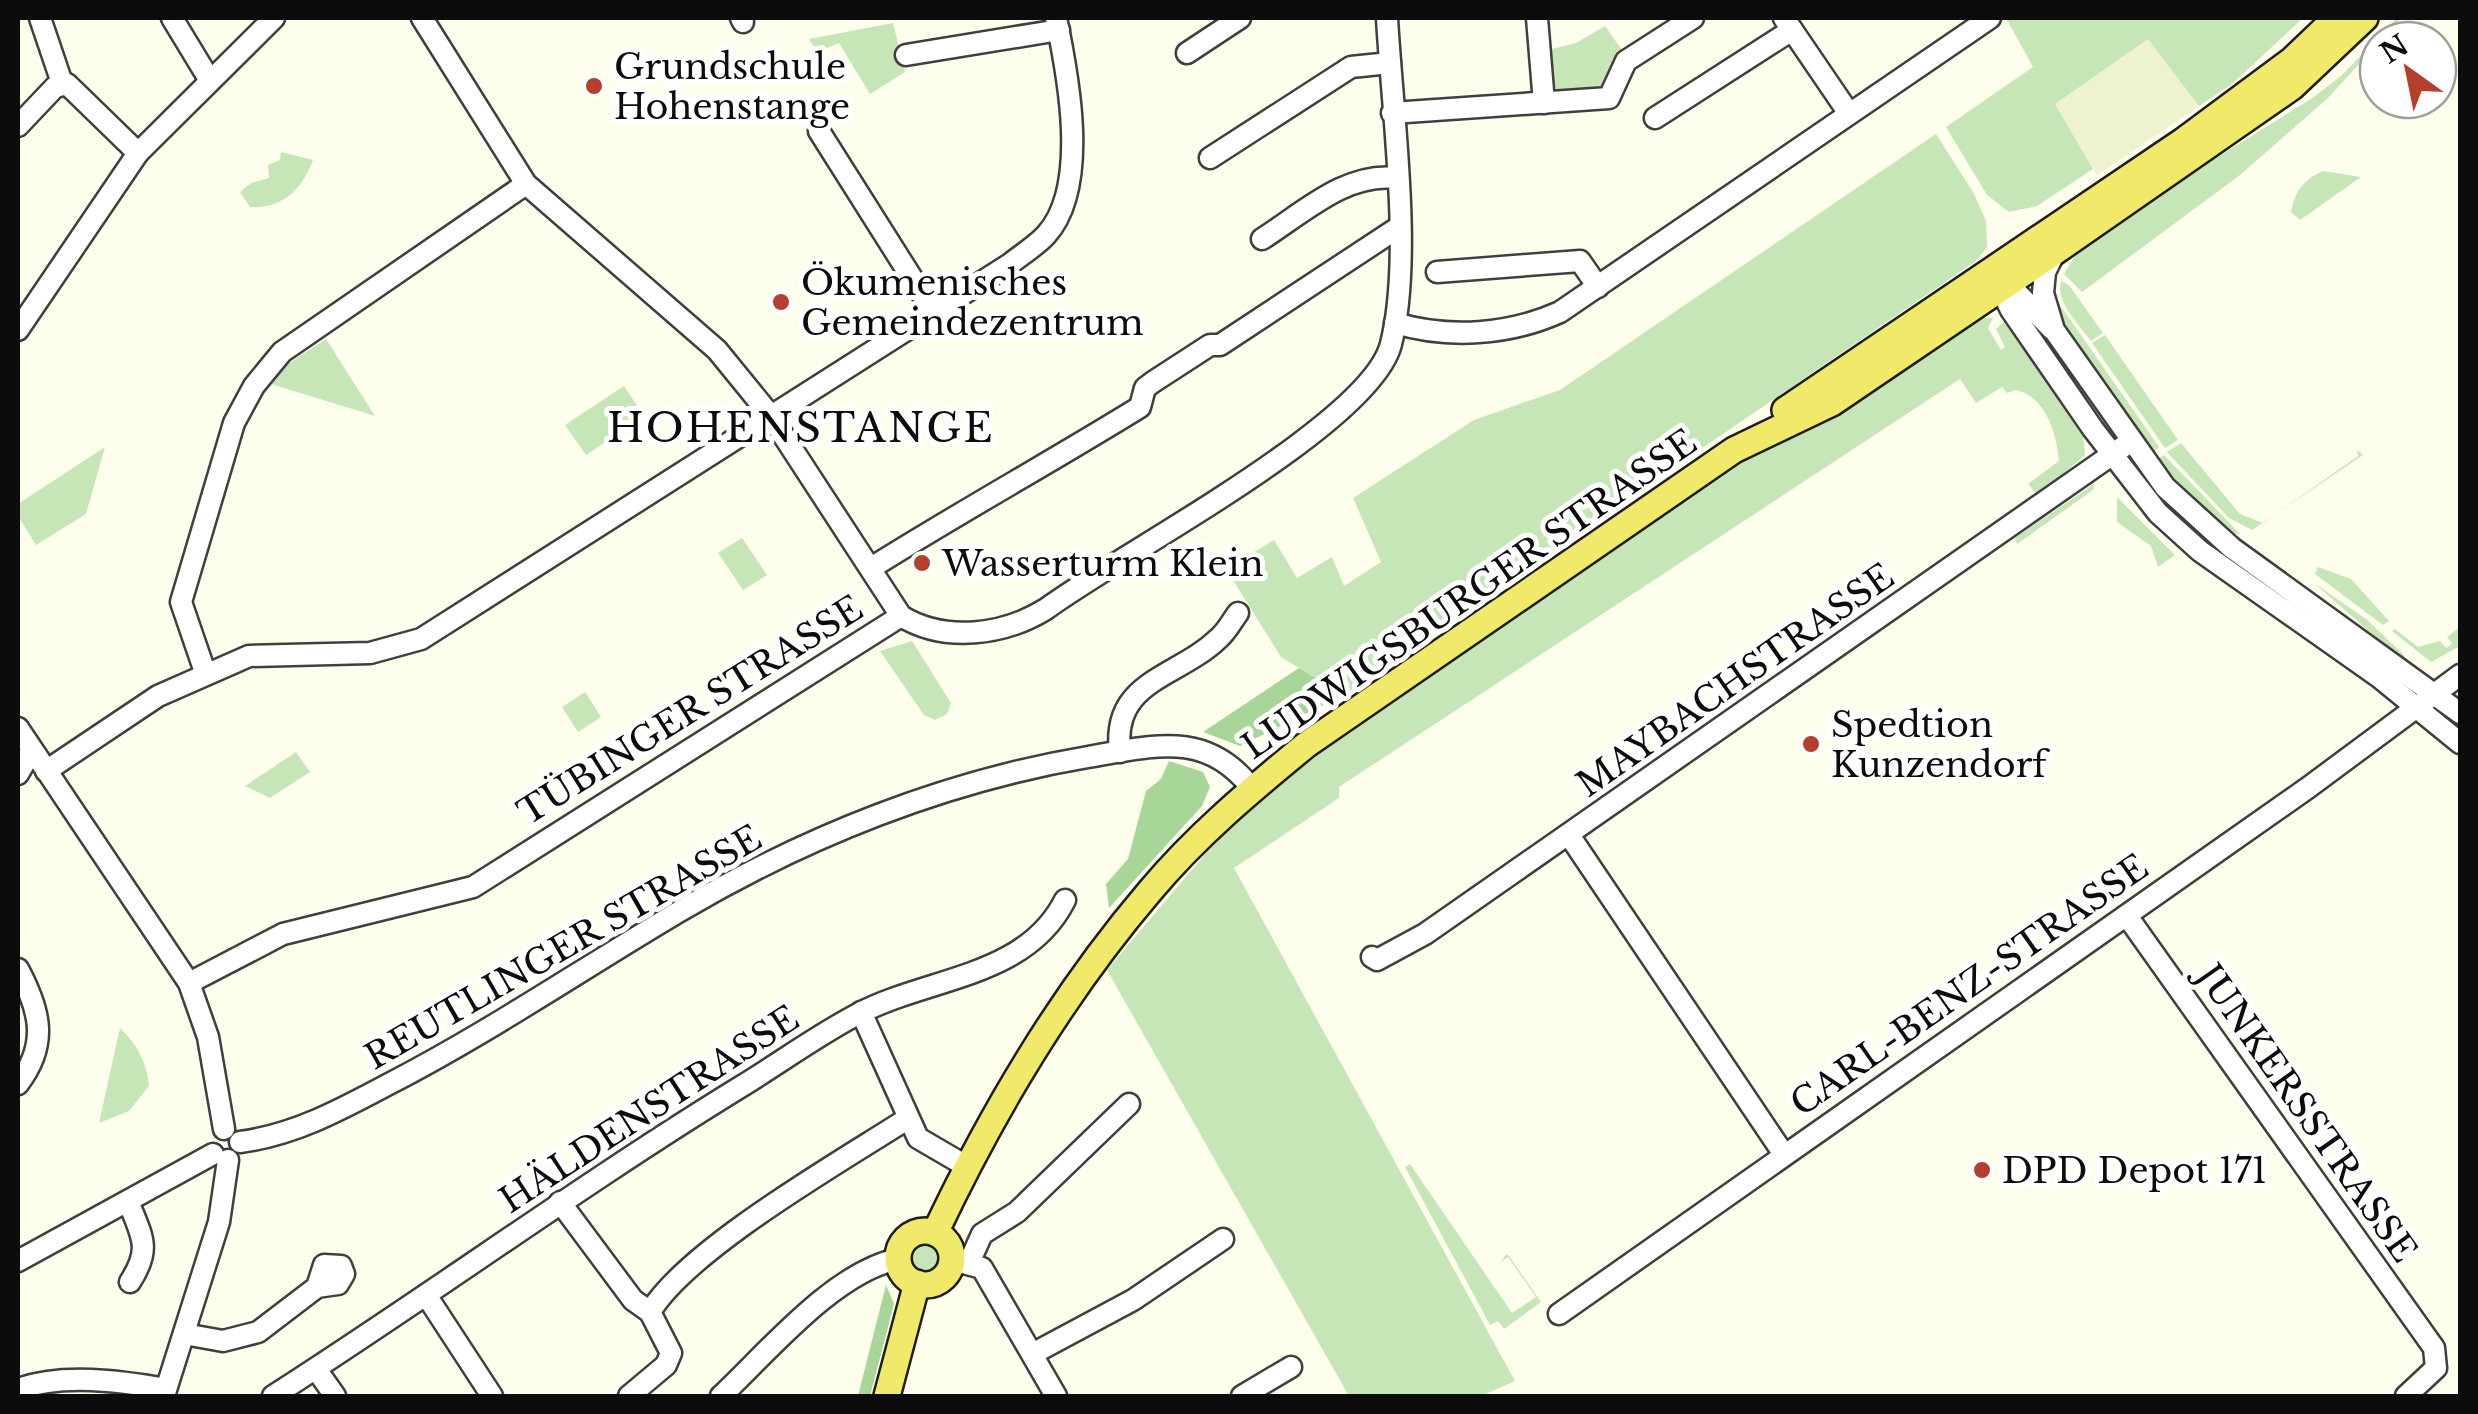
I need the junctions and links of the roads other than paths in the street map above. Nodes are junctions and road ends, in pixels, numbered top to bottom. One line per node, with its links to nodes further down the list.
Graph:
1 (40, 18): 17 (street)
2 (172, 18): 16 (street)
3 (274, 18): 16 (street)
4 (422, 18): 27 (street)
5 (1240, 18): 13 (street)
6 (1387, 18): 15 (street, TÜBINGER STRASSE)
7 (1537, 18): 18 (street)
8 (1693, 18): 18 (street)
9 (1990, 18): 19 (street)
10 (2359, 19): 30 (main road, LUDWIGSBURGER STRASSE); 33 (main road, LUDWIGSBURGER STRASSE)
11 (1057, 24): 14 (street); 34 (street)
12 (1788, 24): 19 (street); 21 (street)
13 (1187, 52)
14 (906, 56)
15 (1390, 63): 20 (street, TÜBINGER STRASSE); 25 (street)
16 (209, 78): 24 (street)
17 (62, 83): 22 (street); 24 (street)
18 (1544, 103): 20 (street)
19 (1848, 112): 32 (street)
20 (1392, 113): 26 (street, TÜBINGER STRASSE)
21 (1655, 118)
22 (18, 126)
23 (819, 131): 34 (street)
24 (138, 154): 36 (street)
25 (1210, 158)
26 (1396, 178): 28 (street, TÜBINGER STRASSE); 29 (street)
27 (526, 184): 38 (street); 45 (street)
28 (1399, 227): 35 (street, TÜBINGER STRASSE); 42 (street, TÜBINGER STRASSE)
29 (1262, 239)
30 (2056, 251): 33 (main road, LUDWIGSBURGER STRASSE); 37 (street)
31 (1437, 272): 32 (street)
32 (1598, 288): 35 (street)
33 (2003, 288): 37 (street); 40 (main road, LUDWIGSBURGER STRASSE); 40 (main road, LUDWIGSBURGER STRASSE); 41 (street)
34 (934, 313): 38 (street)
35 (1395, 323): 44 (street, TÜBINGER STRASSE)
36 (18, 330)
37 (2054, 330): 39 (street)
38 (770, 414): 42 (street); 45 (street)
39 (2130, 442): 41 (street, MAYBACHSTRASSE); 47 (street)
40 (1734, 450): 55 (main road, LUDWIGSBURGER STRASSE)
41 (2112, 455): 48 (street); 56 (street, MAYBACHSTRASSE)
42 (871, 568): 44 (street)
43 (1238, 614): 52 (street)
44 (901, 616): 61 (street, TÜBINGER STRASSE)
45 (205, 672): 53 (street)
46 (2460, 674): 47 (street)
47 (2451, 702): 48 (street)
48 (2416, 708): 50 (street); 58 (street, CARL-BENZ-STRASSE)
49 (18, 728): 51 (street)
50 (2460, 743)
51 (32, 750): 53 (street); 54 (street)
52 (1120, 752): 55 (street, REUTLINGER STRASSE); 66 (street, REUTLINGER STRASSE)
53 (46, 770): 61 (street)
54 (18, 774)
55 (1252, 790): 68 (main road, LUDWIGSBURGER STRASSE)
56 (1569, 836): 59 (street, MAYBACHSTRASSE); 67 (street)
57 (1065, 900): 62 (street, HÄLDENSTRASSE)
58 (2127, 916): 67 (street, CARL-BENZ-STRASSE); 96 (street, JUNKERSSTRASSE)
59 (1372, 957)
60 (18, 969): 63 (street)
61 (189, 983): 66 (street)
62 (861, 1012): 65 (street); 70 (street, HÄLDENSTRASSE)
63 (18, 1084)
64 (1129, 1104): 75 (street)
65 (906, 1120): 68 (street); 80 (street)
66 (226, 1146): 69 (street, REUTLINGER STRASSE); 82 (street)
67 (1783, 1153): 81 (street, CARL-BENZ-STRASSE)
68 (966, 1166): 71 (main road, LUDWIGSBURGER STRASSE)
69 (128, 1201): 74 (street, REUTLINGER STRASSE); 76 (street)
70 (560, 1202): 79 (street, HÄLDENSTRASSE); 80 (street)
71 (935, 1233): 73 (main road); 75 (main road)
72 (1223, 1239): 83 (street)
73 (898, 1259): 77 (main road); 92 (street)
74 (18, 1261)
75 (960, 1261): 77 (main road); 83 (street)
76 (130, 1282)
77 (918, 1284): 93 (main road)
78 (317, 1287): 82 (street)
79 (426, 1295): 85 (street, HÄLDENSTRASSE); 90 (street)
80 (650, 1312): 91 (street)
81 (1559, 1314)
82 (184, 1334): 87 (street)
83 (1034, 1353): 94 (street)
84 (1291, 1367): 95 (street)
85 (316, 1369): 88 (street, HÄLDENSTRASSE); 89 (street)
86 (18, 1389): 87 (street)
87 (165, 1393)
88 (273, 1396)
89 (335, 1396)
90 (492, 1396)
91 (629, 1396)
92 (721, 1396)
93 (887, 1396)
94 (1056, 1396)
95 (1242, 1396)
96 (2406, 1396)

